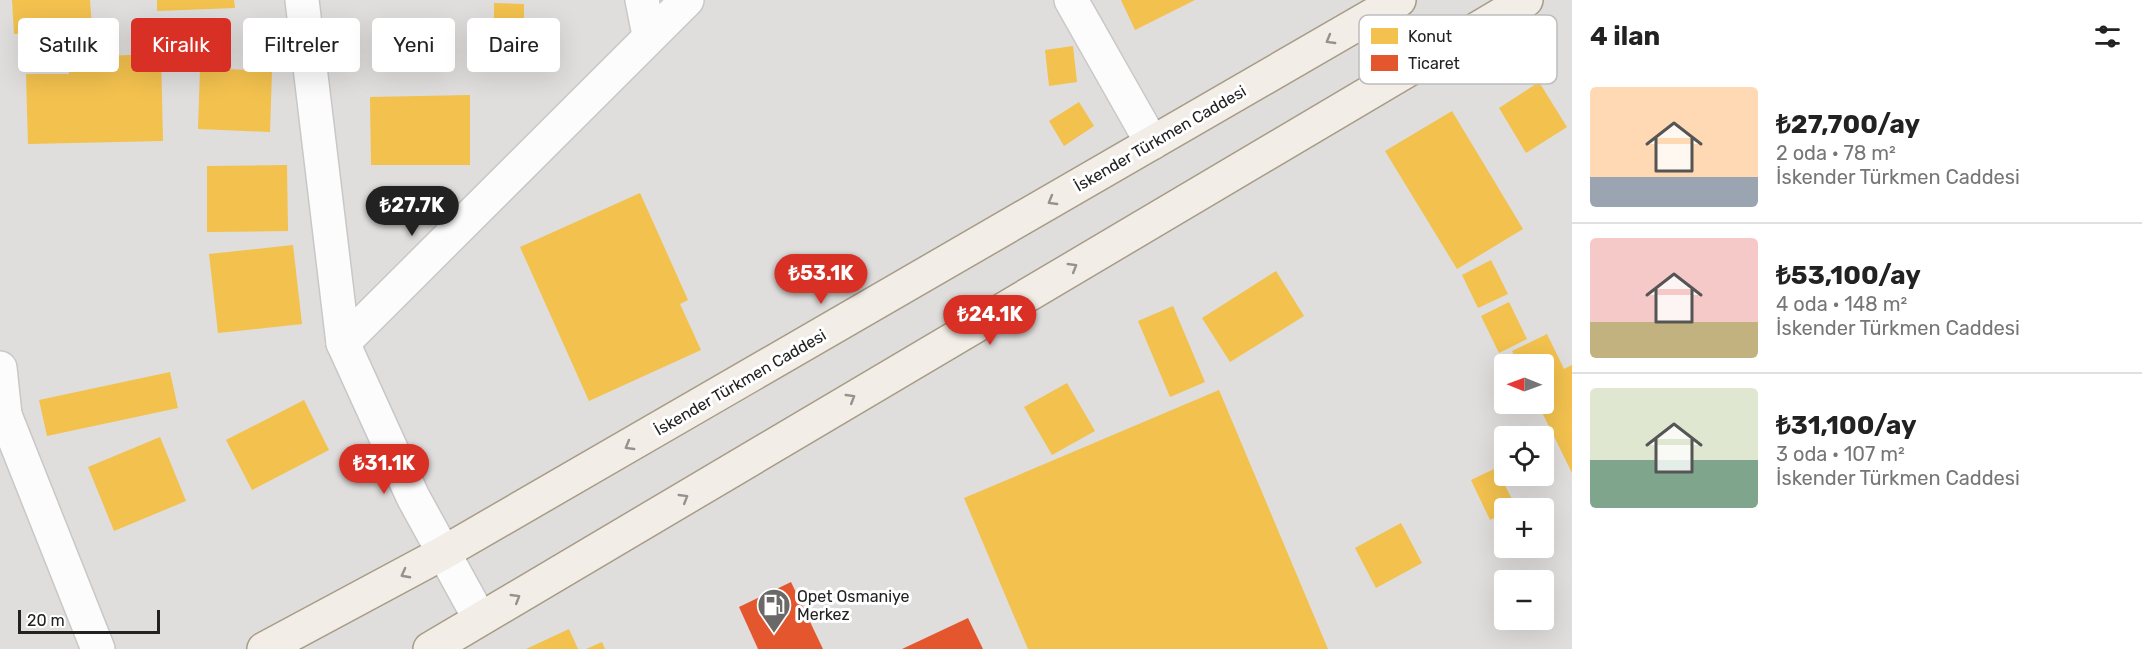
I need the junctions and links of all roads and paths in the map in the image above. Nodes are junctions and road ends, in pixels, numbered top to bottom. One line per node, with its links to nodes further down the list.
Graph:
1 (302, 0): 13 (street)
2 (642, 0): 10 (street)
3 (687, 0): 10 (street)
4 (1071, 0): 12 (street)
5 (1399, 0): 7 (main road, İskender Türkmen Caddesi, one-way to 7)
6 (1526, 0): 8 (main road, one-way to 6)
7 (1373, 15)
8 (1501, 15)
9 (1359, 23): 12 (main road, İskender Türkmen Caddesi, one-way to 12)
10 (650, 35): 13 (street)
11 (1384, 84): 17 (main road, one-way to 11)
12 (1152, 143): 16 (main road, İskender Türkmen Caddesi, one-way to 16)
13 (343, 343): 16 (street)
14 (0, 368): 15 (street)
15 (2, 416): 18 (street)
16 (443, 553): 17 (street); 19 (main road, İskender Türkmen Caddesi, one-way to 19)
17 (480, 619): 20 (main road)
18 (98, 649)
19 (264, 649)
20 (430, 649)

